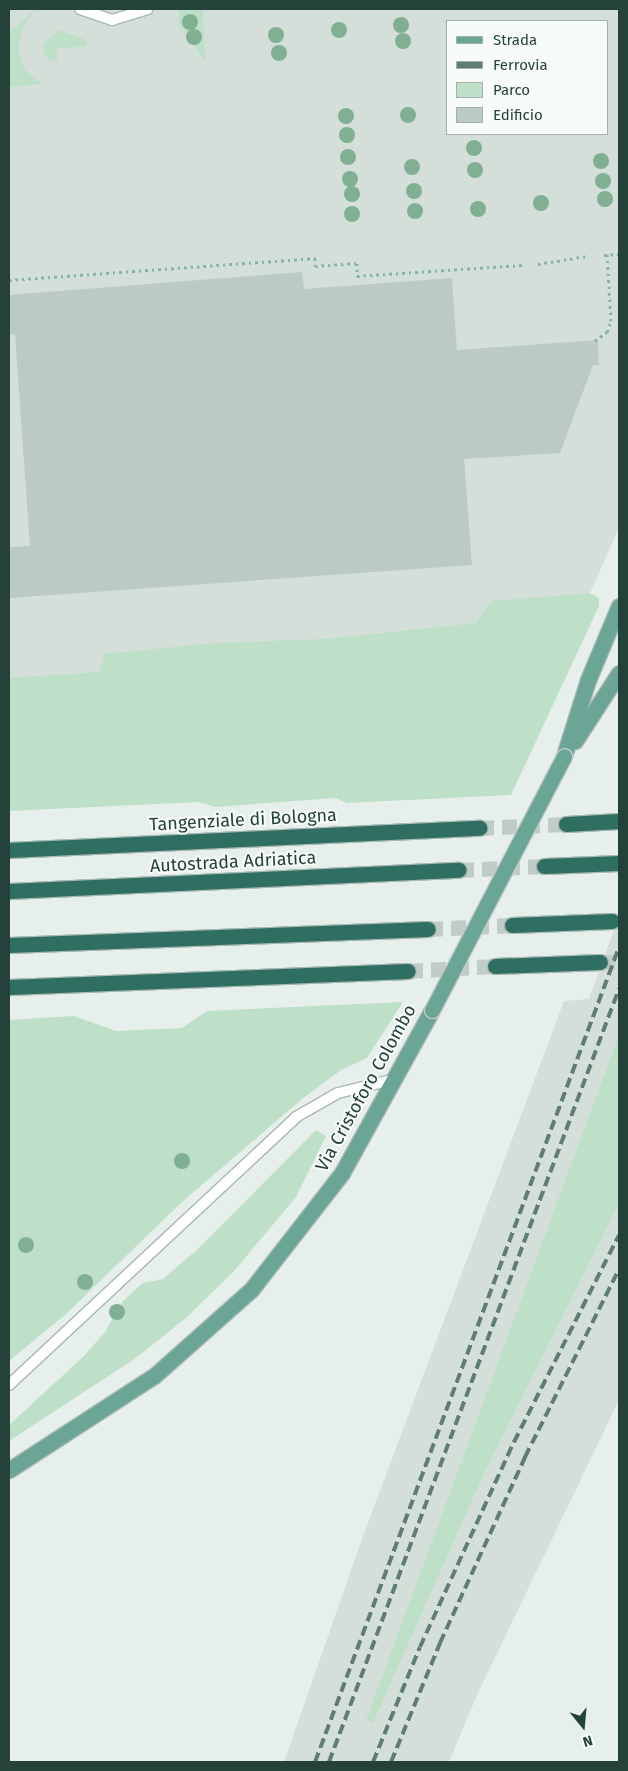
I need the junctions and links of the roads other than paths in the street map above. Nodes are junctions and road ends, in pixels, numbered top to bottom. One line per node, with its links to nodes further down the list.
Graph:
1 (80, 9): 2 (lane)
2 (147, 9)
3 (619, 606): 5 (main road, Via Cristoforo Colombo)
4 (619, 673): 5 (main road, Via Cristoforo Colombo)
5 (564, 756): 24 (main road, Via Cristoforo Colombo, bridge)
6 (619, 821): 7 (highway)
7 (566, 824)
8 (479, 828): 10 (highway, Tangenziale di Bologna)
9 (9, 842): 10 (highway)
10 (114, 845): 11 (highway, Tangenziale di Bologna)
11 (9, 850)
12 (619, 863): 13 (highway)
13 (544, 866)
14 (459, 870): 15 (highway, Autostrada Adriatica)
15 (9, 891)
16 (612, 921): 17 (highway)
17 (512, 925)
18 (428, 929): 19 (highway)
19 (9, 945)
20 (600, 962): 21 (highway)
21 (494, 966)
22 (408, 971): 23 (highway)
23 (9, 988)
24 (396, 1078): 25 (lane); 26 (main road, Via Cristoforo Colombo)
25 (9, 1386)
26 (9, 1470)

